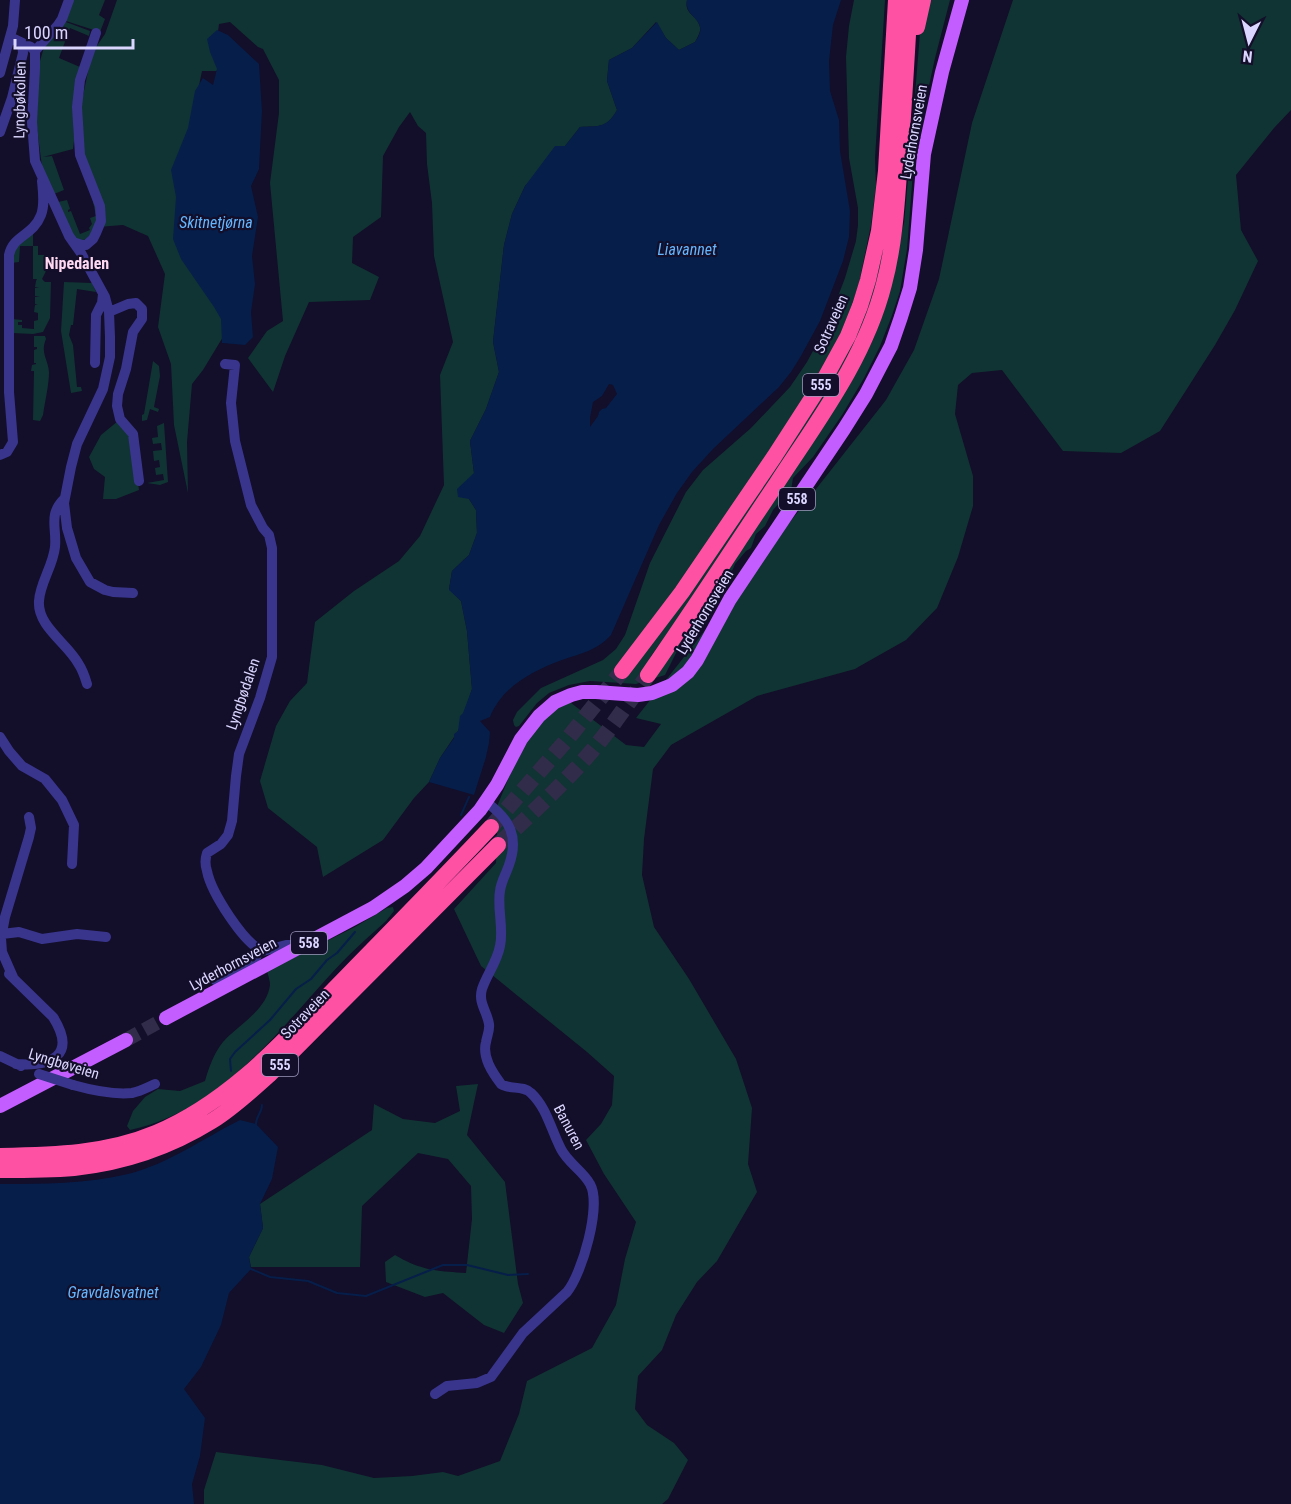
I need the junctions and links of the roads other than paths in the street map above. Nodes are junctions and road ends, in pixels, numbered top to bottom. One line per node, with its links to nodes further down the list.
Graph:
1 (15, 0): 9 (street)
2 (69, 0): 12 (street)
3 (891, 0): 11 (highway, 555)
4 (896, 0): 11 (highway, Sotraveien / 555)
5 (910, 0): 15 (highway, 555)
6 (923, 0): 15 (highway, 555)
7 (962, 0): 30 (main road, Lyderhornsveien / 558)
8 (96, 33): 17 (street)
9 (10, 37): 10 (street, Lyngbøkollen); 13 (street)
10 (22, 44): 12 (street, Lyngbøkollen); 14 (street)
11 (893, 48): 26 (highway, Sotraveien / 555)
12 (35, 51): 16 (street, Lyngbøkollen)
13 (0, 73)
14 (0, 132)
15 (901, 149): 27 (highway, 555)
16 (42, 178): 17 (street, Lyngbøkollen); 22 (street)
17 (73, 242): 18 (street, Lyngbøkollen)
18 (103, 293): 19 (street, Lyngbøkollen); 20 (street)
19 (109, 312): 23 (street); 24 (street, Lyngbøkollen)
20 (94, 363)
21 (225, 364): 37 (street, Lyngbødalen)
22 (0, 455)
23 (140, 481)
24 (64, 499): 25 (street, Lyngbøkollen); 28 (street, Lyngbøkollen)
25 (133, 593)
26 (622, 671)
27 (648, 675)
28 (87, 684)
29 (0, 737): 34 (street)
30 (486, 802): 38 (main road, Lyderhornsveien / 558); 51 (street, Banuren)
31 (29, 817): 35 (street)
32 (491, 827): 49 (highway, Sotraveien / 555)
33 (498, 845): 50 (highway, Sotraveien / 555)
34 (72, 864)
35 (2, 934): 36 (street); 41 (street)
36 (106, 938)
37 (258, 949): 38 (street); 40 (street)
38 (298, 949): 40 (main road, Lyderhornsveien / 558)
39 (0, 965): 41 (street)
40 (240, 974): 42 (street); 43 (main road, Lyderhornsveien / 558)
41 (13, 977): 46 (street)
42 (215, 980)
43 (166, 1018)
44 (126, 1040): 48 (main road)
45 (0, 1056): 46 (street, Lyngbøveien)
46 (16, 1064): 47 (street, Lyngbøveien, bridge)
47 (155, 1084)
48 (0, 1106)
49 (0, 1156)
50 (0, 1170)
51 (435, 1394)

